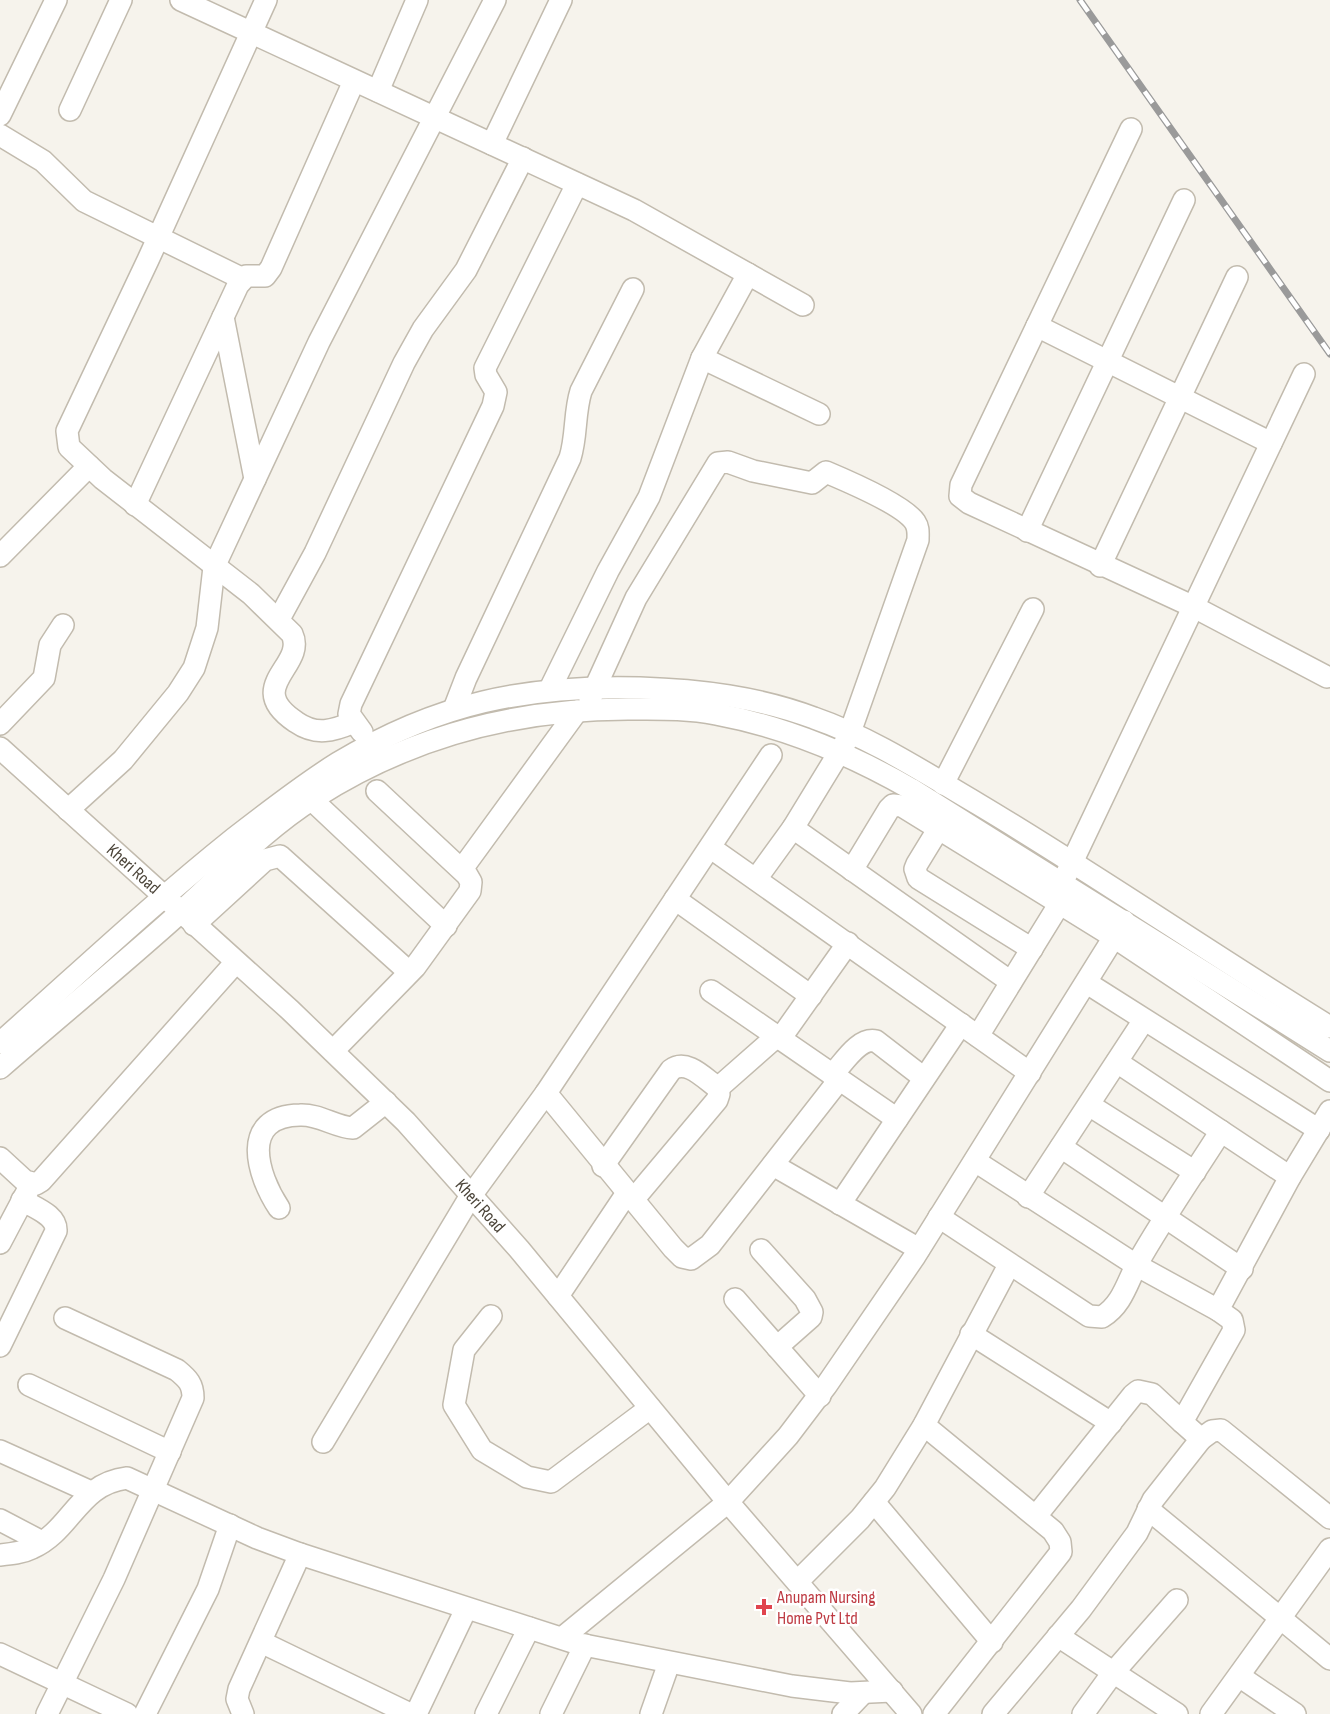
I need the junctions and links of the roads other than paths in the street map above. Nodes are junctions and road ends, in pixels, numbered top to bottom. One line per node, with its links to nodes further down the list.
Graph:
1 (56, 0): 12 (street)
2 (121, 0): 11 (street)
3 (181, 0): 8 (street)
4 (266, 0): 8 (street)
5 (417, 0): 10 (street)
6 (495, 0): 13 (street)
7 (561, 0): 16 (street)
8 (251, 33): 9 (street); 20 (street)
9 (354, 81): 10 (street); 23 (street)
10 (378, 91): 13 (street)
11 (70, 110)
12 (0, 115)
13 (435, 118): 16 (street); 35 (street)
14 (1131, 129): 27 (street)
15 (0, 135): 20 (street)
16 (492, 144): 17 (street)
17 (523, 158): 18 (street); 43 (street)
18 (577, 183): 21 (street); 49 (street)
19 (1184, 200): 29 (street)
20 (159, 237): 23 (street); 34 (street)
21 (748, 274): 25 (street); 28 (street)
22 (1237, 277): 31 (street)
23 (243, 279): 26 (street)
24 (633, 289): 48 (street)
25 (803, 305)
26 (223, 317): 35 (street); 36 (street)
27 (1037, 326): 29 (street); 37 (street)
28 (702, 358): 32 (street); 46 (street)
29 (1108, 361): 31 (street); 37 (street)
30 (1304, 374): 33 (street)
31 (1181, 397): 33 (street); 39 (street)
32 (819, 414)
33 (1271, 443): 41 (street)
34 (89, 466): 36 (street); 38 (street)
35 (255, 479): 40 (street)
36 (135, 506): 40 (street)
37 (1027, 531): 39 (street)
38 (0, 556)
39 (1100, 566): 41 (street)
40 (214, 567): 43 (street); 58 (street)
41 (1194, 608): 45 (street); 65 (street)
42 (1033, 609): 55 (street)
43 (279, 619): 49 (street)
44 (63, 625): 50 (street)
45 (1327, 677)
46 (550, 689): 47 (street); 48 (street)
47 (588, 701): 51 (street); 51 (street); 57 (street); 62 (street)
48 (454, 709): 52 (street)
49 (354, 723): 52 (street)
50 (0, 724)
51 (846, 742): 55 (street); 59 (street); 65 (street)
52 (373, 744): 67 (street)
53 (1, 752): 58 (street, Kheri Road)
54 (771, 755): 61 (street)
55 (943, 784): 65 (street)
56 (377, 791): 62 (street)
57 (311, 800): 67 (street); 68 (street)
58 (68, 810): 67 (street, Kheri Road)
59 (793, 828): 63 (street); 64 (street)
60 (939, 828): 63 (street); 65 (street); 71 (street)
61 (711, 848): 64 (street); 66 (street)
62 (462, 869): 68 (street)
63 (852, 870): 74 (street)
64 (756, 879): 70 (street)
65 (1066, 879): 69 (street); 71 (street); 79 (street)
66 (675, 899): 77 (street); 92 (street)
67 (176, 909): 72 (street, Kheri Road); 73 (street); 82 (street); 86 (street)
68 (446, 926): 73 (street)
69 (1119, 929): 75 (street); 84 (street); 90 (street)
70 (848, 944): 77 (street); 80 (street)
71 (1032, 949): 74 (street)
72 (236, 962): 83 (street, Kheri Road); 106 (street)
73 (409, 972): 83 (street)
74 (1011, 982): 80 (street)
75 (1087, 983): 78 (street); 87 (street)
76 (711, 991): 81 (street)
77 (810, 996): 81 (street)
78 (1144, 1020): 85 (street); 97 (street)
79 (1330, 1027)
80 (969, 1030): 87 (street); 89 (street)
81 (778, 1037): 88 (street); 91 (street)
82 (0, 1043)
83 (333, 1051): 93 (street, Kheri Road)
84 (1330, 1052)
85 (1117, 1062): 94 (street); 98 (street)
86 (0, 1068)
87 (1030, 1073): 101 (street)
88 (836, 1078): 89 (street); 96 (street); 102 (street)
89 (924, 1078): 96 (street)
90 (1330, 1081)
91 (717, 1088): 103 (street); 107 (street)
92 (546, 1093): 103 (street); 108 (street)
93 (386, 1102): 108 (street, Kheri Road); 111 (street)
94 (1089, 1105): 99 (street); 104 (street)
95 (1330, 1112): 97 (street)
96 (897, 1119): 110 (street)
97 (1319, 1130): 105 (street)
98 (1221, 1131): 104 (street); 105 (street)
99 (1061, 1147): 109 (street); 113 (street)
100 (0, 1158): 106 (street)
101 (975, 1161): 109 (street); 112 (street)
102 (773, 1165): 107 (street); 110 (street)
103 (603, 1166): 107 (street)
104 (1195, 1172): 113 (street)
105 (1290, 1177): 119 (street)
106 (27, 1192): 114 (street); 126 (street)
107 (630, 1196): 120 (street)
108 (470, 1197): 120 (street, Kheri Road); 135 (street)
109 (1028, 1197): 118 (street)
110 (840, 1204): 115 (street)
111 (279, 1208)
112 (939, 1217): 115 (street); 117 (street)
113 (1166, 1217): 118 (street); 119 (street)
114 (0, 1243)
115 (919, 1249): 129 (street)
116 (761, 1250): 127 (street)
117 (1009, 1265): 118 (street); 125 (street)
118 (1136, 1265): 122 (street)
119 (1242, 1269): 122 (street)
120 (558, 1296): 130 (street, Kheri Road)
121 (735, 1299): 127 (street)
122 (1218, 1310): 131 (street)
123 (491, 1316): 130 (street)
124 (65, 1318): 137 (street)
125 (971, 1334): 132 (street); 133 (street)
126 (0, 1346)
127 (777, 1347): 129 (street)
128 (29, 1385): 137 (street)
129 (819, 1396): 140 (street)
130 (650, 1408): 140 (street, Kheri Road)
131 (1182, 1422): 132 (street); 134 (street)
132 (1111, 1423): 143 (street)
133 (924, 1425): 141 (street); 143 (street)
134 (1201, 1439): 142 (street); 144 (street)
135 (323, 1442)
136 (0, 1451): 139 (street)
137 (170, 1452): 138 (street)
138 (153, 1488): 139 (street); 146 (street); 166 (street)
139 (92, 1492): 147 (street)
140 (728, 1502): 151 (street, Kheri Road); 157 (street)
141 (874, 1502): 151 (street); 159 (street)
142 (1148, 1509): 154 (street); 156 (street)
143 (1036, 1516): 159 (street)
144 (1330, 1518)
145 (0, 1520): 147 (street)
146 (230, 1525): 149 (street); 172 (street)
147 (42, 1542): 150 (street)
148 (1330, 1549): 154 (street)
149 (300, 1554): 153 (street); 158 (street)
150 (0, 1555)
151 (798, 1581): 167 (street, Kheri Road)
152 (1177, 1600): 164 (street)
153 (466, 1609): 155 (street); 175 (street)
154 (1281, 1619): 162 (street); 165 (street)
155 (529, 1628): 157 (street); 176 (street)
156 (1058, 1636): 164 (street); 169 (street)
157 (562, 1638): 160 (street)
158 (261, 1642): 173 (street); 174 (street)
159 (992, 1642): 181 (street)
160 (585, 1645): 163 (street); 177 (street)
161 (0, 1654): 166 (street)
162 (1330, 1659)
163 (669, 1663): 168 (street); 178 (street)
164 (1112, 1674): 182 (street); 183 (street)
165 (1239, 1676): 184 (street); 185 (street)
166 (63, 1683): 170 (street); 171 (street)
167 (892, 1691): 168 (street); 180 (street, Kheri Road)
168 (863, 1693): 179 (street)
169 (999, 1712)
170 (47, 1714)
171 (128, 1714)
172 (145, 1714)
173 (243, 1714)
174 (410, 1714)
175 (416, 1714)
176 (486, 1714)
177 (551, 1714)
178 (651, 1714)
179 (843, 1714)
180 (911, 1714)
181 (934, 1714)
182 (1083, 1714)
183 (1177, 1714)
184 (1211, 1714)
185 (1295, 1714)

